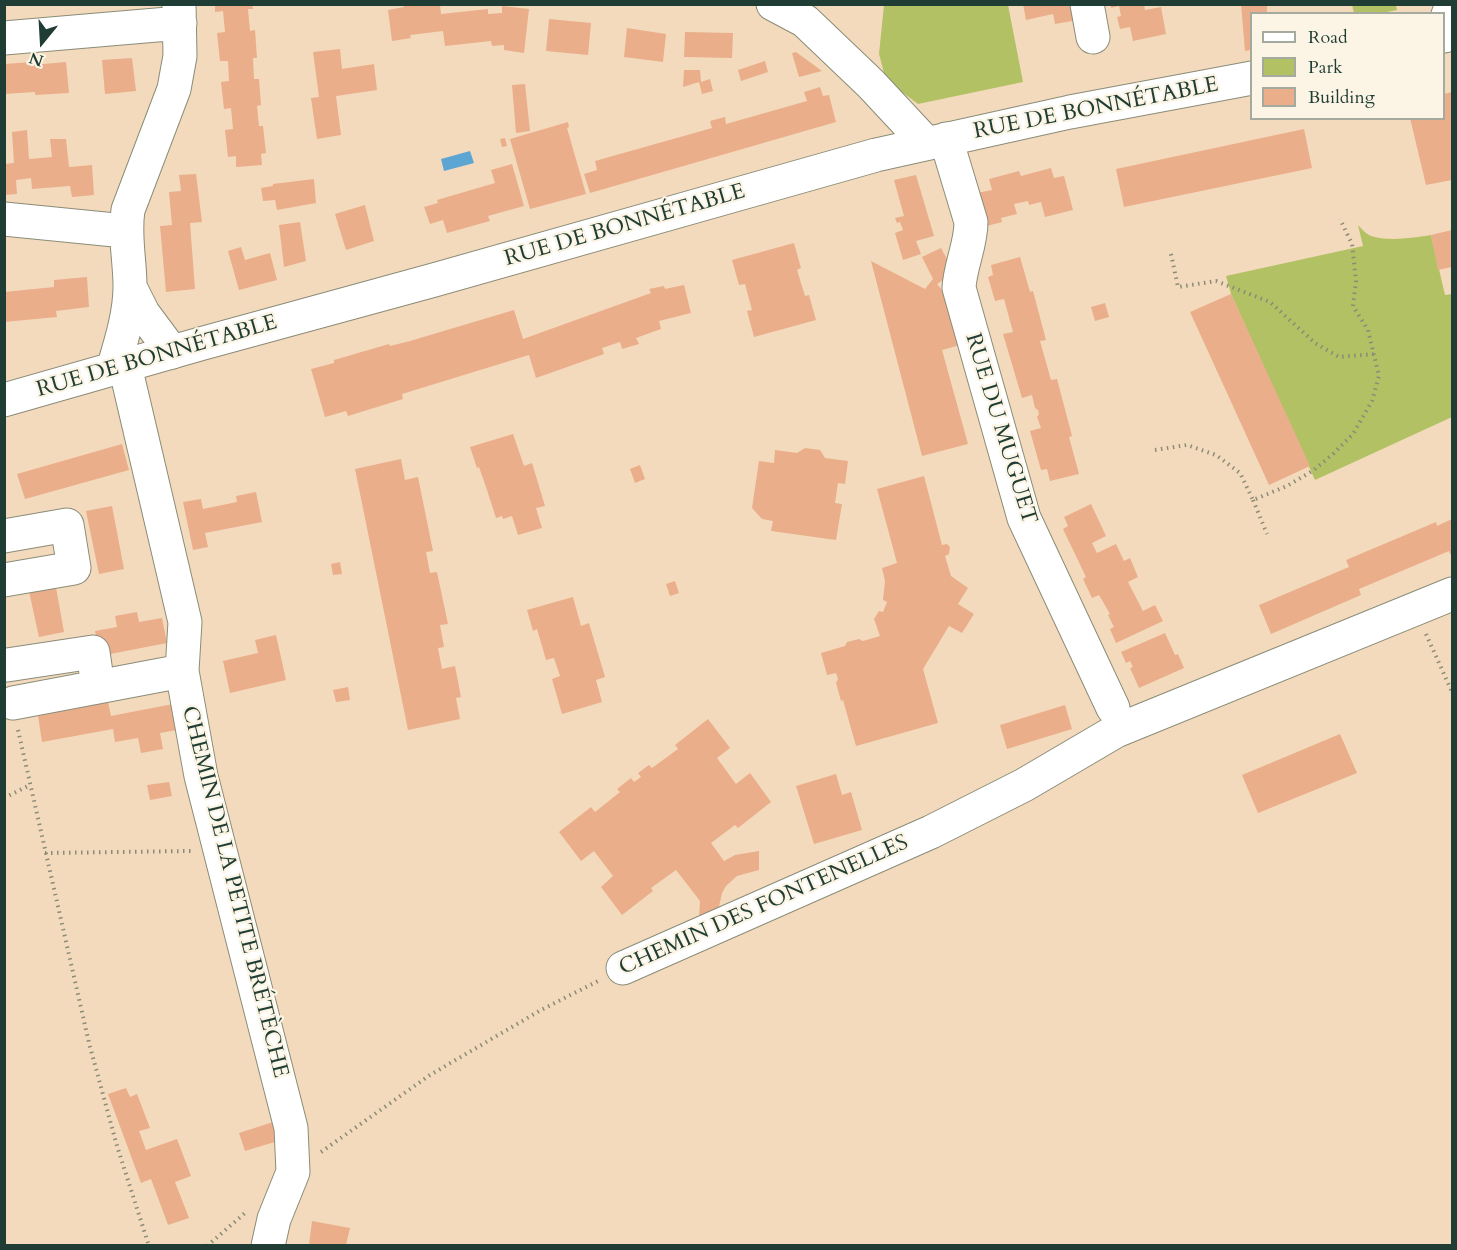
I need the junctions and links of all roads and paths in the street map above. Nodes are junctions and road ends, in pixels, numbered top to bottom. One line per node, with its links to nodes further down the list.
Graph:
1 (773, 4): 7 (street)
2 (1087, 4): 4 (street)
3 (179, 14): 5 (street); 10 (street)
4 (1094, 37)
5 (4, 38)
6 (1250, 78): 7 (street, RUE DE BONNÉTABLE)
7 (936, 141): 13 (street, RUE DE BONNÉTABLE); 28 (street, RUE DU MUGUET)
8 (4, 219): 10 (street)
9 (1340, 219): 14 (path)
10 (125, 231): 12 (street)
11 (1171, 254): 14 (path)
12 (130, 287): 13 (street); 15 (street)
13 (172, 352): 15 (street, RUE DE BONNÉTABLE)
14 (1375, 354): 18 (path)
15 (119, 367): 16 (street, RUE DE BONNÉTABLE); 25 (street, CHEMIN DE LA PETITE BRÉTÈCHE)
16 (4, 400)
17 (1155, 450): 18 (path)
18 (1253, 500): 19 (path)
19 (1267, 534)
20 (4, 536): 21 (street)
21 (4, 580)
22 (1452, 594): 23 (street, CHEMIN DES FONTENELLES)
23 (1414, 609): 27 (path); 34 (street, CHEMIN DES FONTENELLES)
24 (6, 661): 26 (street); 29 (street)
25 (182, 671): 26 (street); 32 (street, CHEMIN DE LA PETITE BRÉTÈCHE)
26 (98, 687): 29 (street)
27 (1452, 692)
28 (1113, 708)
29 (15, 712): 30 (path)
30 (30, 785): 31 (path); 33 (path)
31 (4, 798)
32 (221, 851): 33 (path); 35 (street, CHEMIN DE LA PETITE BRÉTÈCHE)
33 (45, 853): 36 (path)
34 (623, 968): 35 (path, CHEMIN DES FONTENELLES)
35 (293, 1172): 37 (street)
36 (149, 1245)
37 (268, 1245)

